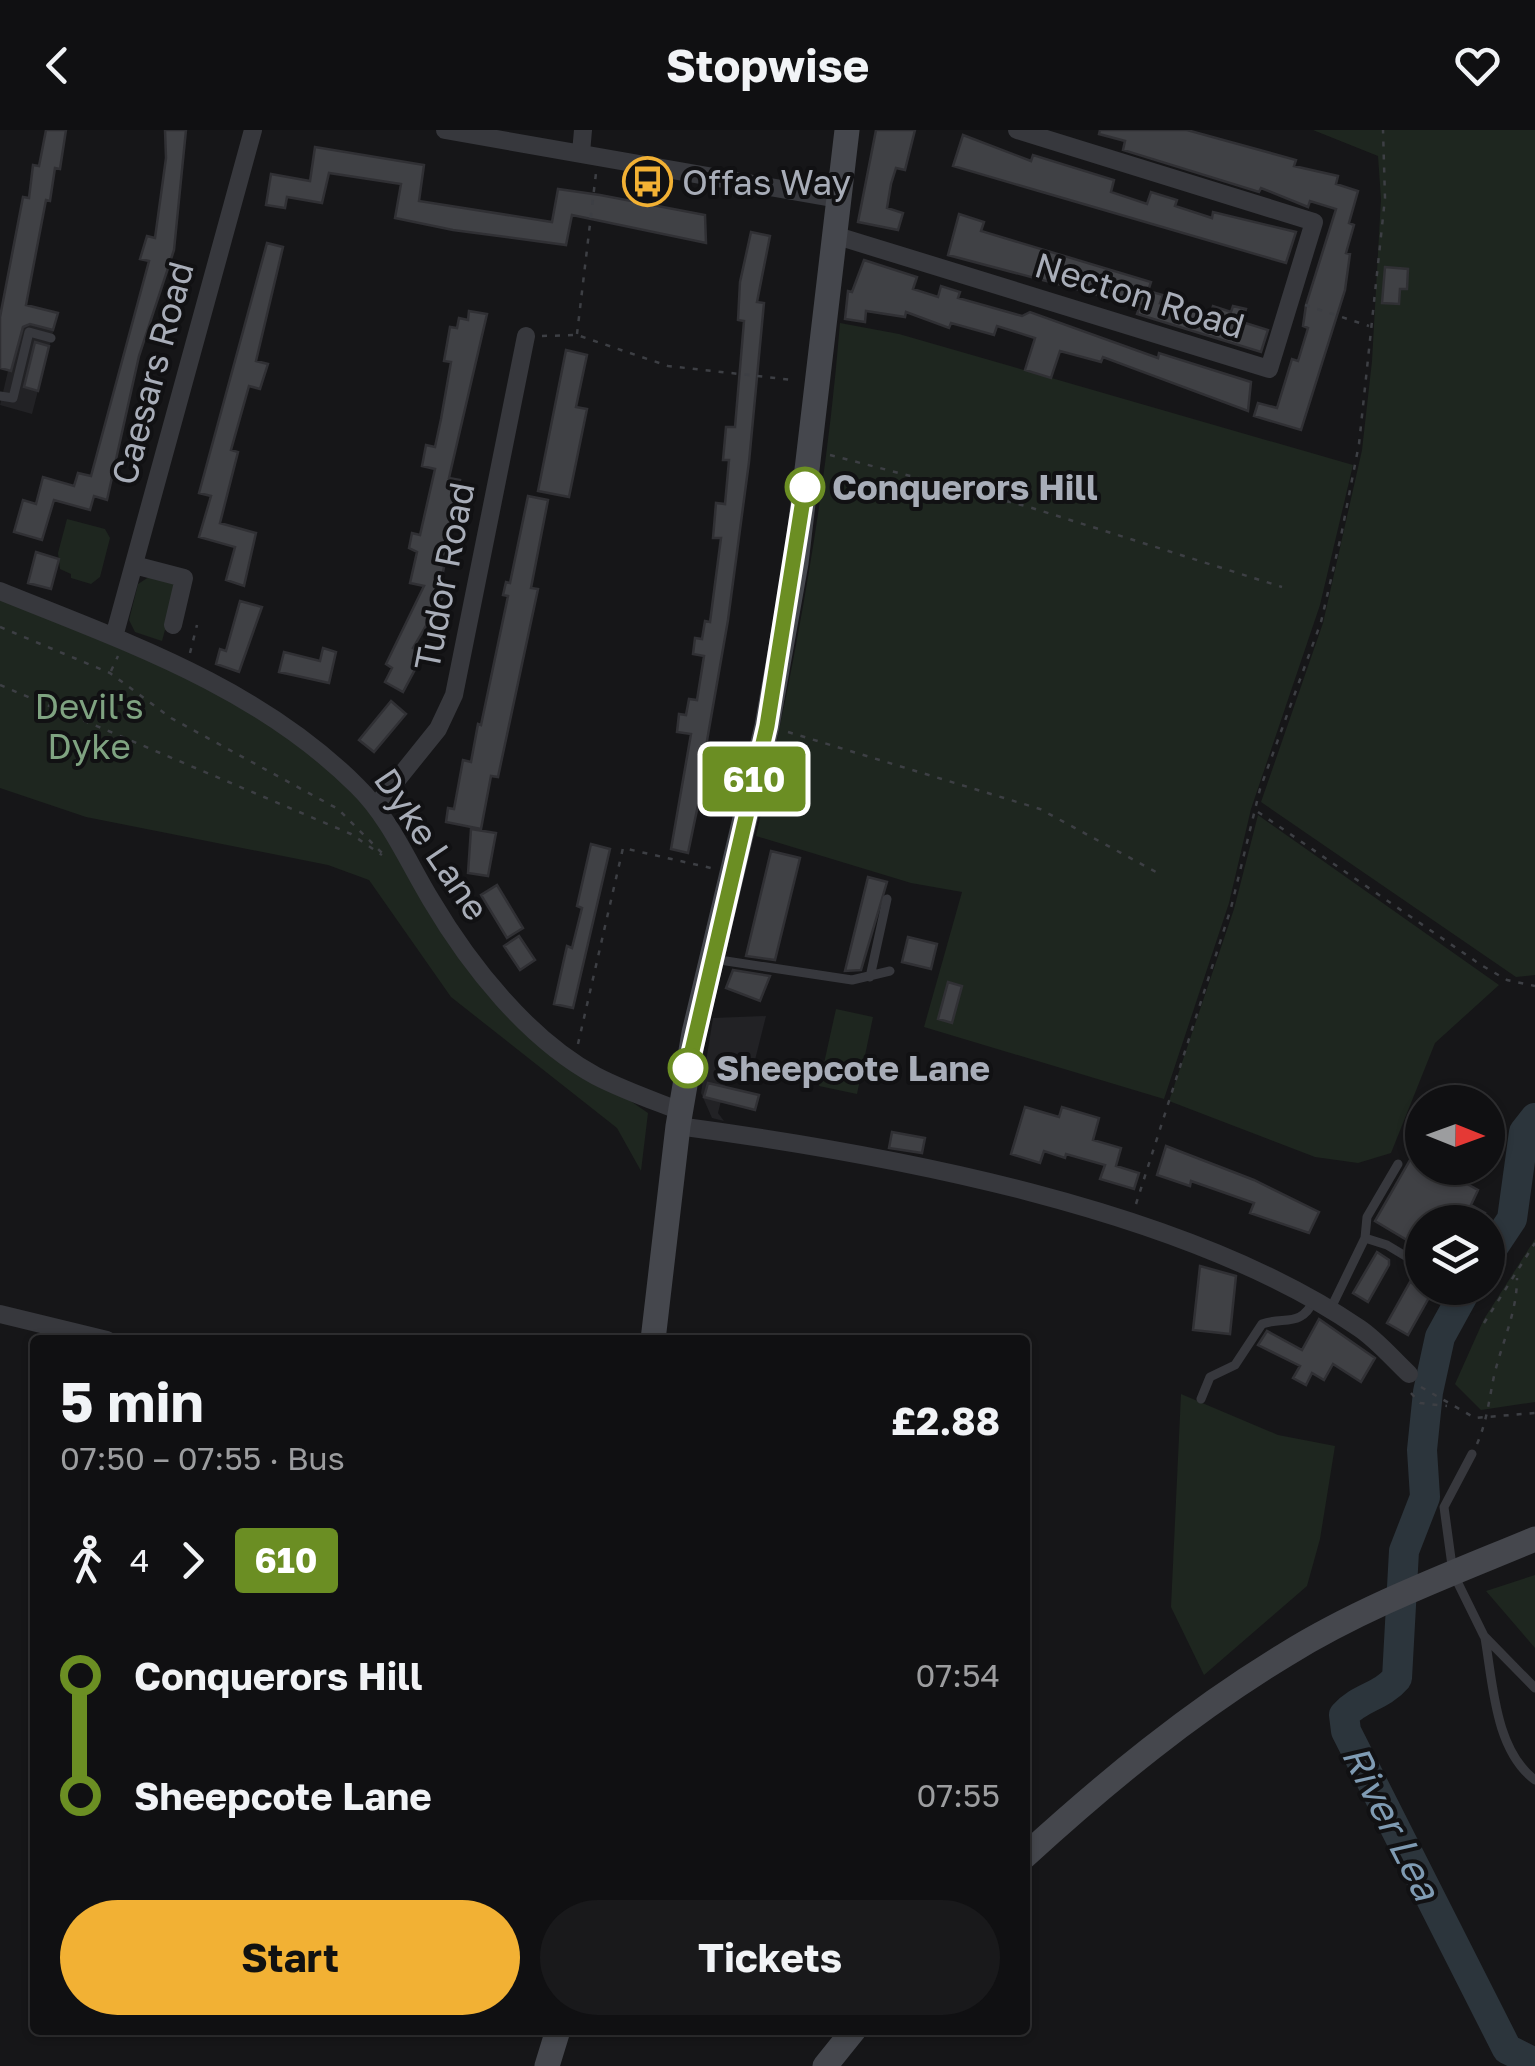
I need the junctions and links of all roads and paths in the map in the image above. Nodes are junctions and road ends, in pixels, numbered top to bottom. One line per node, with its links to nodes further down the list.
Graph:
1 (253, 130): 18 (street, Caesars Road)
2 (444, 130): 7 (street)
3 (583, 130): 7 (street)
4 (847, 130): 8 (street)
5 (1016, 130): 10 (street, Necton Road)
6 (1382, 130): 11 (path)
7 (590, 155): 8 (street); 12 (path)
8 (838, 199): 9 (street)
9 (834, 235): 10 (street, Necton Road); 15 (street)
10 (1292, 301): 11 (path)
11 (1370, 327): 29 (path)
12 (577, 335): 13 (path); 15 (path)
13 (526, 336): 28 (street, Tudor Road)
14 (51, 338): 16 (lane)
15 (817, 382): 17 (street)
16 (0, 396)
17 (810, 449): 19 (path); 27 (street)
18 (134, 565): 21 (street); 24 (street, Caesars Road)
19 (1282, 587)
20 (0, 591): 24 (street, Dyke Lane)
21 (173, 625)
22 (198, 625): 25 (path)
23 (0, 627): 26 (path)
24 (114, 633): 25 (street, Dyke Lane)
25 (186, 669): 28 (street, Dyke Lane)
26 (0, 685)
27 (767, 726): 30 (street); 31 (path)
28 (376, 806): 37 (street, Dyke Lane)
29 (1257, 811): 36 (path); 40 (path)
30 (731, 872): 33 (street); 37 (path)
31 (1156, 872)
32 (888, 899): 35 (lane)
33 (710, 959): 35 (lane); 38 (street)
34 (890, 970): 35 (lane)
35 (870, 978)
36 (1535, 986)
37 (574, 1060): 38 (street, Dyke Lane)
38 (679, 1118): 40 (street); 49 (street)
39 (1398, 1164): 41 (lane)
40 (1131, 1222): 45 (street)
41 (1365, 1238): 43 (lane); 45 (lane)
42 (1535, 1243): 44 (path)
43 (1405, 1255)
44 (1517, 1278): 47 (path); 54 (path)
45 (1322, 1305): 50 (street); 51 (lane)
46 (0, 1314): 48 (street)
47 (1484, 1323)
48 (87, 1335)
49 (654, 1335)
50 (1414, 1385): 52 (path); 52 (path)
51 (1202, 1400)
52 (1449, 1406): 54 (path)
53 (1535, 1413): 54 (path)
54 (1488, 1419): 55 (path)
55 (1472, 1454): 57 (lane)
56 (1535, 1539): 57 (street)
57 (1453, 1574): 58 (lane); 61 (street)
58 (1484, 1636): 59 (lane); 60 (lane)
59 (1535, 1688)
60 (1535, 1780)
61 (1030, 1851)
62 (556, 2035): 64 (street)
63 (850, 2035): 65 (street)
64 (547, 2066)
65 (825, 2066)

